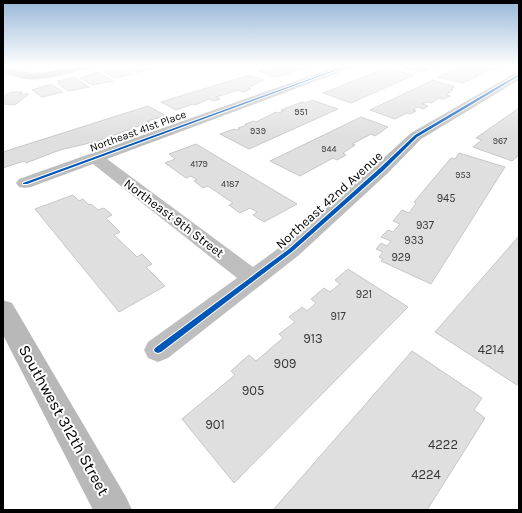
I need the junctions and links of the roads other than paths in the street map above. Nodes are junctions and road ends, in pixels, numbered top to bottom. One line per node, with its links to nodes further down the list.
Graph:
1 (281, 90): 3 (street, Northeast 41st Place)
2 (494, 90): 5 (street, Northeast 42nd Avenue)
3 (95, 157): 4 (street, Northeast 41st Place); 5 (street, Northeast 9th Street)
4 (25, 183)
5 (253, 279): 7 (street, Northeast 42nd Avenue)
6 (3, 310): 8 (main road, Southwest 312th Street)
7 (158, 350)
8 (113, 510)

